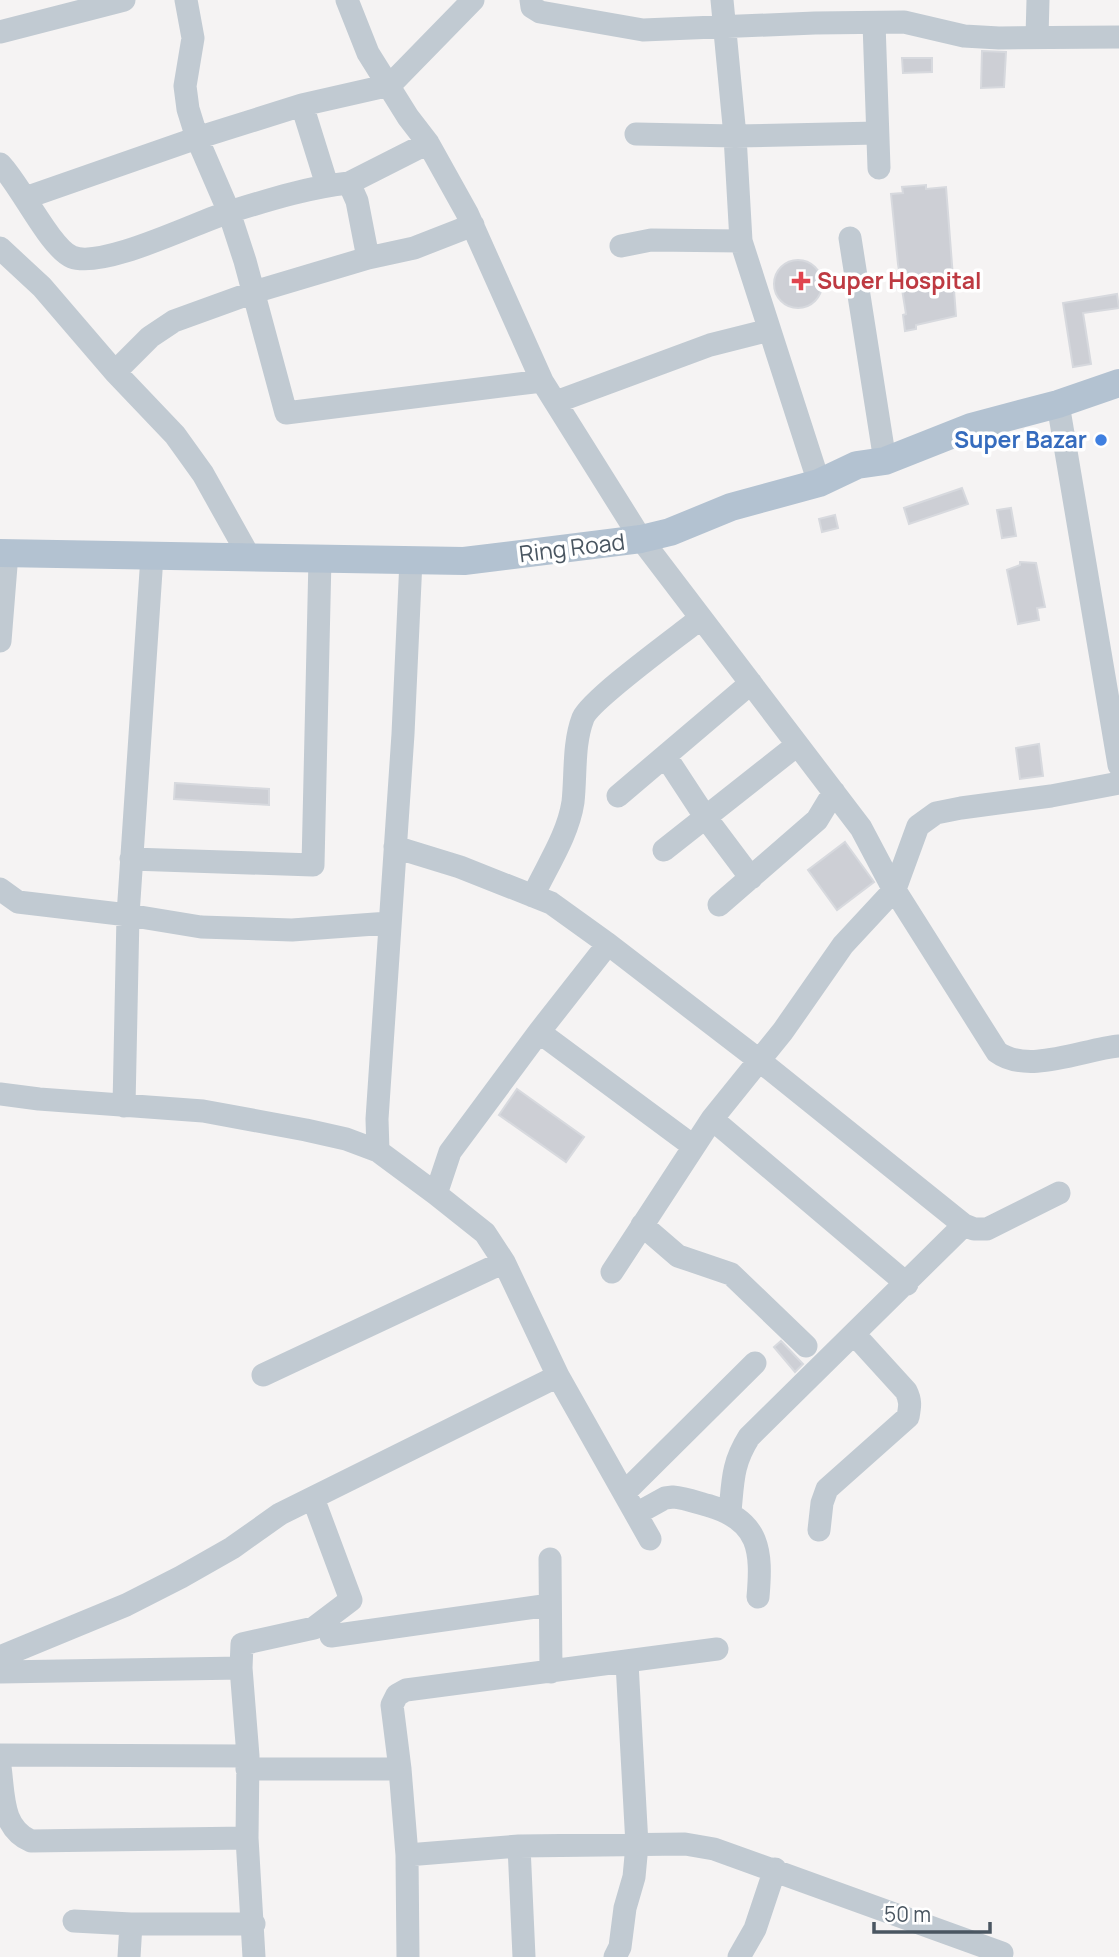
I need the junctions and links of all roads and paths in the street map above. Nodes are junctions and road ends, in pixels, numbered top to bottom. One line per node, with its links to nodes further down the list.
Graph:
1 (124, 0): 10 (street)
2 (186, 0): 18 (street)
3 (473, 0): 13 (street)
4 (531, 0): 9 (street)
5 (722, 0): 9 (street)
6 (1038, 0): 11 (street)
7 (351, 2): 13 (street)
8 (874, 23): 9 (street); 11 (street); 15 (street)
9 (723, 28): 17 (street)
10 (0, 32)
11 (1037, 37): 12 (street)
12 (1119, 37)
13 (390, 85): 14 (street); 19 (street)
14 (302, 105): 18 (street); 22 (street)
15 (877, 133): 17 (street); 21 (street)
16 (636, 134): 17 (street)
17 (735, 136): 27 (street)
18 (197, 138): 23 (street); 24 (street)
19 (428, 143): 22 (street); 25 (street)
20 (0, 164): 23 (street)
21 (879, 169)
22 (338, 184): 24 (street); 30 (street)
23 (25, 198): 24 (street)
24 (229, 212): 31 (street)
25 (473, 225): 30 (street); 34 (street)
26 (850, 238): 38 (street)
27 (741, 242): 28 (street); 32 (street)
28 (621, 246)
29 (0, 248): 33 (street)
30 (368, 258): 31 (street)
31 (254, 292): 33 (street); 34 (street)
32 (769, 330): 36 (street); 39 (street)
33 (115, 372): 43 (street)
34 (542, 381): 36 (street)
35 (1119, 383): 37 (main road, Ring Road)
36 (556, 402): 40 (street)
37 (1058, 404): 38 (main road, Ring Road); 51 (street)
38 (885, 461): 39 (main road, Ring Road)
39 (818, 483): 40 (main road, Ring Road)
40 (641, 539): 45 (main road, Ring Road); 46 (street)
41 (3, 553): 42 (main road, Ring Road); 47 (street)
42 (152, 556): 43 (main road, Ring Road); 58 (street)
43 (250, 558): 44 (main road, Ring Road)
44 (320, 558): 45 (main road, Ring Road); 58 (street)
45 (411, 560): 56 (street)
46 (701, 618): 48 (street); 62 (street)
47 (0, 641)
48 (751, 683): 49 (street); 50 (street)
49 (797, 746): 53 (street); 55 (street)
50 (666, 757): 54 (street); 55 (street)
51 (1119, 765)
52 (1119, 783): 61 (street)
53 (834, 792): 59 (street); 61 (street)
54 (618, 796)
55 (706, 818): 57 (street); 59 (street)
56 (395, 847): 62 (street); 65 (street)
57 (664, 850)
58 (131, 859): 64 (street)
59 (751, 878): 63 (street)
60 (0, 889): 64 (street)
61 (895, 889): 68 (street); 69 (street)
62 (533, 896): 66 (street)
63 (719, 905)
64 (128, 915): 65 (street); 71 (street)
65 (389, 923): 74 (street)
66 (608, 944): 67 (street); 69 (street)
67 (539, 1032): 73 (street); 76 (street)
68 (1119, 1046)
69 (760, 1061): 72 (street); 78 (street)
70 (0, 1094): 71 (street)
71 (124, 1106): 74 (street)
72 (712, 1119): 73 (street); 81 (street)
73 (693, 1146): 77 (street)
74 (378, 1151): 76 (street)
75 (1059, 1193): 78 (street)
76 (436, 1194): 79 (street)
77 (642, 1225): 80 (street); 83 (street)
78 (964, 1225): 81 (street)
79 (504, 1262): 85 (street); 86 (street)
80 (612, 1272)
81 (907, 1284): 82 (street)
82 (855, 1335): 89 (street); 91 (street)
83 (806, 1346)
84 (755, 1363): 87 (street)
85 (263, 1375)
86 (558, 1376): 87 (street); 88 (street)
87 (624, 1493): 90 (street)
88 (313, 1498): 98 (street); 100 (street)
89 (730, 1512): 90 (street); 94 (street)
90 (636, 1514): 92 (street)
91 (819, 1530)
92 (650, 1539)
93 (550, 1559): 95 (street)
94 (758, 1597)
95 (550, 1605): 96 (street); 102 (street)
96 (331, 1636)
97 (717, 1649): 99 (street)
98 (0, 1657)
99 (627, 1662): 102 (street); 108 (street)
100 (241, 1668): 101 (street); 104 (street)
101 (0, 1672)
102 (551, 1672): 106 (street)
103 (0, 1755): 104 (street)
104 (248, 1762): 106 (street); 107 (street)
105 (0, 1767): 107 (street)
106 (400, 1769): 110 (street)
107 (247, 1838): 114 (street)
108 (637, 1845): 109 (street); 111 (street); 120 (street)
109 (519, 1846): 110 (street); 119 (street)
110 (407, 1855): 118 (street)
111 (775, 1869): 115 (street); 121 (street)
112 (74, 1922): 113 (street)
113 (131, 1924): 114 (street); 116 (street)
114 (254, 1924): 117 (street)
115 (1002, 1953)
116 (130, 1957)
117 (254, 1957)
118 (408, 1957)
119 (524, 1957)
120 (615, 1957)
121 (739, 1957)

